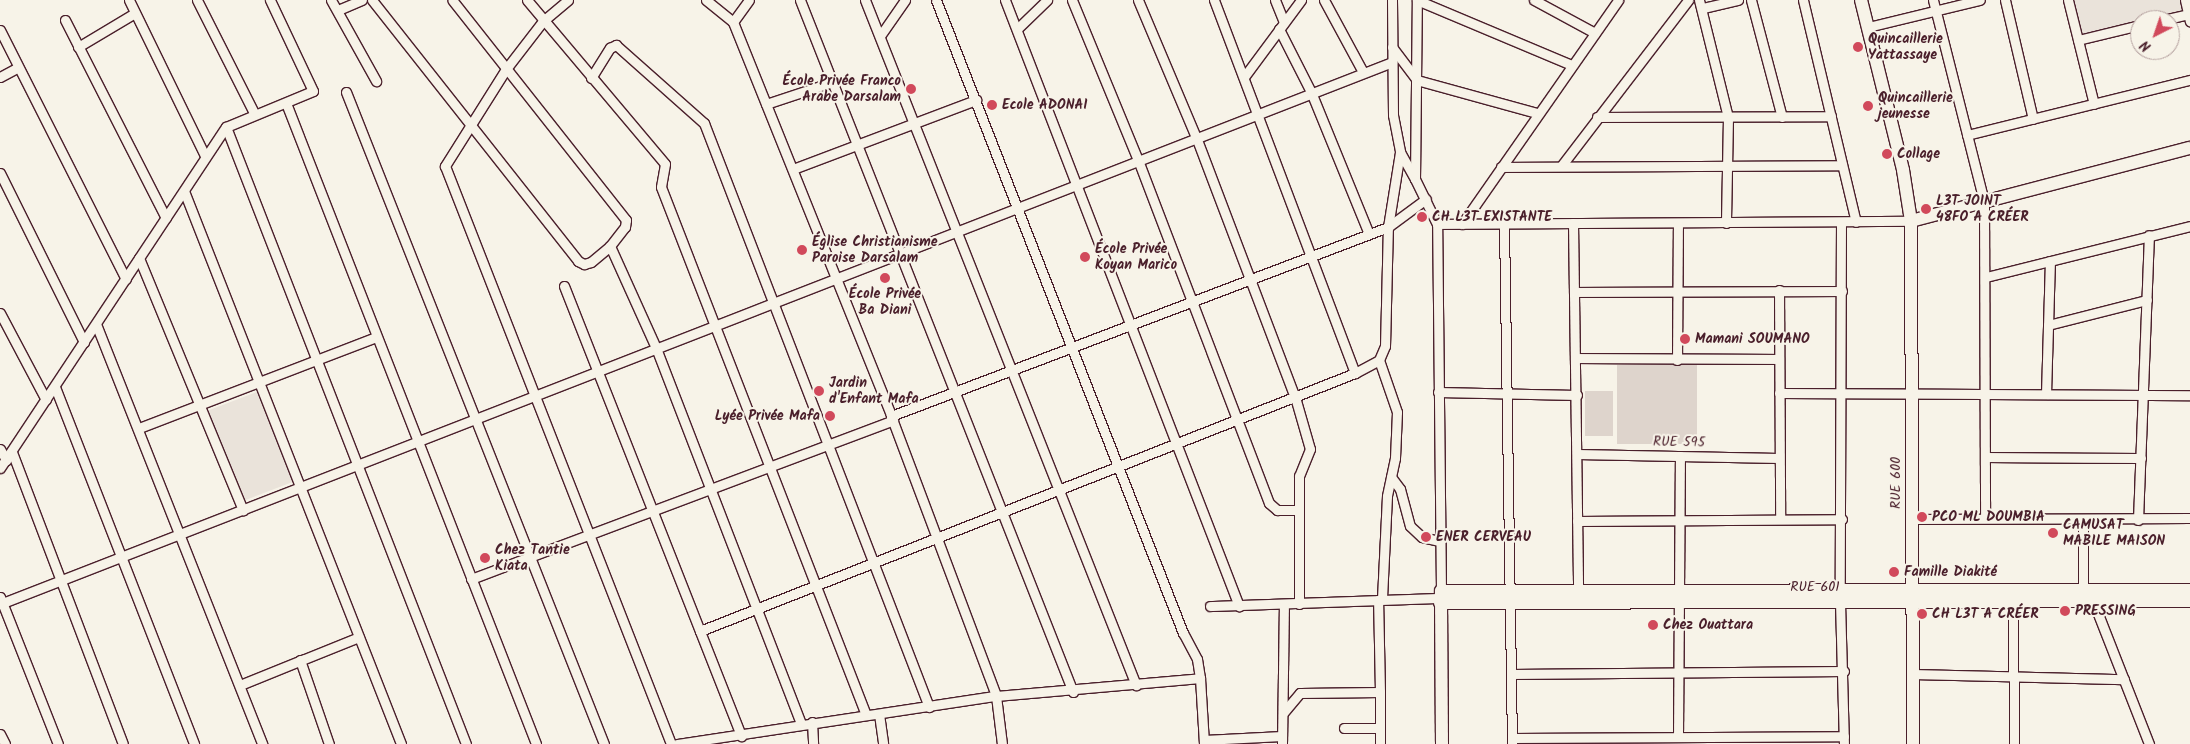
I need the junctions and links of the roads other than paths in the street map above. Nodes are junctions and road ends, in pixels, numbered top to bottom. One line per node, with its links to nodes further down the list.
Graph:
1 (129, 0): 41 (street)
2 (197, 0): 74 (street)
3 (270, 0): 71 (street)
4 (331, 0): 39 (street)
5 (362, 0): 39 (street)
6 (372, 0): 83 (street)
7 (452, 0): 59 (street)
8 (527, 0): 44 (street)
9 (568, 0): 44 (street)
10 (706, 0): 45 (street)
11 (749, 0): 45 (street)
12 (800, 0): 67 (street)
13 (865, 0): 52 (street)
14 (906, 0): 52 (street)
15 (936, 0): 70 (street)
16 (1005, 0): 49 (street)
17 (1047, 0): 49 (street)
18 (1072, 0): 91 (street)
19 (1138, 0): 86 (street)
20 (1214, 0): 62 (street)
21 (1275, 0): 46 (street)
22 (1301, 0): 46 (street)
23 (1324, 0): 60 (street)
24 (1392, 0): 55 (street)
25 (1417, 0): 57 (street); 64 (street)
26 (1534, 0): 51 (street)
27 (1618, 0): 51 (street)
28 (1688, 0): 77 (street)
29 (1738, 0): 38 (street)
30 (1751, 0): 80 (street)
31 (1804, 0): 78 (street)
32 (1861, 0): 47 (street, RUE 600)
33 (1933, 0): 40 (street)
34 (1980, 0): 40 (street)
35 (2004, 0): 81 (street)
36 (2068, 0): 53 (street)
37 (2185, 0): 42 (street)
38 (1701, 4): 79 (street)
39 (338, 10): 66 (street)
40 (1936, 11): 47 (street); 85 (street)
41 (135, 13): 54 (street); 90 (street)
42 (2189, 17)
43 (65, 20): 54 (street)
44 (543, 21): 59 (street); 63 (street)
45 (733, 22): 72 (street)
46 (1282, 25): 62 (street); 69 (street)
47 (1868, 27): 105 (street, RUE 600)
48 (2130, 28): 53 (street)
49 (1017, 29): 99 (street)
50 (0, 30): 58 (street)
51 (1595, 33): 57 (street)
52 (880, 36): 82 (street)
53 (2078, 40): 73 (street)
54 (78, 46): 104 (street)
55 (1392, 47): 56 (street); 64 (street)
56 (1392, 62): 60 (street); 89 (street)
57 (1572, 65): 76 (street)
58 (17, 68): 61 (street); 126 (street)
59 (506, 69): 83 (street); 119 (street)
60 (1363, 72): 69 (street)
61 (0, 77)
62 (1244, 77): 75 (street)
63 (590, 78): 135 (street); 138 (street)
64 (1417, 80): 76 (street); 98 (street)
65 (2190, 80): 73 (street)
66 (376, 81)
67 (832, 82): 72 (street); 87 (street)
68 (346, 92): 171 (street)
69 (1311, 92): 75 (street); 117 (street)
70 (976, 100): 82 (street); 103 (street)
71 (286, 103): 74 (street); 141 (street)
72 (766, 104): 96 (street)
73 (2094, 104): 81 (street)
74 (254, 113): 84 (street)
75 (1258, 113): 86 (street); 121 (street)
76 (1537, 113): 95 (street)
77 (1597, 116): 79 (street); 92 (street)
78 (1831, 116): 80 (street); 93 (street)
79 (1728, 117): 80 (street); 94 (street)
80 (1782, 117)
81 (2033, 119): 85 (street)
82 (915, 124): 87 (street); 116 (street)
83 (471, 125): 119 (street); 166 (street)
84 (226, 127): 90 (street); 147 (street)
85 (1967, 136): 102 (street)
86 (1196, 137): 91 (street); 127 (street)
87 (858, 145): 96 (street); 120 (street)
88 (2190, 148): 102 (street)
89 (1400, 152): 98 (street); 115 (street)
90 (205, 156): 100 (street)
91 (1138, 160): 99 (street); 134 (street)
92 (1562, 165): 94 (street); 95 (street)
93 (1842, 165): 94 (street); 107 (street)
94 (1727, 166): 109 (street)
95 (1501, 168): 111 (street)
96 (793, 169): 125 (street)
97 (0, 173): 142 (street)
98 (1415, 179): 101 (street)
99 (1076, 184): 103 (street); 139 (street)
100 (184, 191): 104 (street); 153 (street)
101 (1426, 199): 110 (street); 115 (street)
102 (1984, 202): 105 (street); 124 (street)
103 (1017, 207): 116 (street); 143 (street)
104 (166, 218): 122 (street)
105 (1911, 221): 107 (street); 160 (street, RUE 600)
106 (1841, 222): 107 (street); 109 (street); 130 (street)
107 (1856, 222)
108 (1573, 223): 112 (street); 113 (street); 131 (street)
109 (1726, 223): 113 (street)
110 (1437, 224): 111 (street); 156 (street)
111 (1462, 224): 112 (street)
112 (1504, 224): 157 (street)
113 (1678, 224): 132 (street)
114 (2190, 226): 118 (street)
115 (1388, 227): 117 (street); 148 (street)
116 (957, 231): 120 (street); 150 (street)
117 (1369, 234): 121 (street)
118 (2149, 235): 123 (street); 133 (street)
119 (610, 246): 144 (street)
120 (900, 253): 125 (street); 155 (street)
121 (1311, 256): 127 (street); 152 (street)
122 (140, 258): 126 (street); 169 (street)
123 (2050, 261): 124 (street); 140 (street)
124 (1986, 277): 161 (street)
125 (836, 278): 135 (street); 170 (street)
126 (126, 279): 137 (street)
127 (1250, 279): 134 (street); 167 (street)
128 (564, 286): 151 (street)
129 (1779, 290): 130 (street); 132 (street); 146 (street)
130 (1842, 291): 159 (street)
131 (1575, 292): 132 (street); 145 (street)
132 (1678, 292): 149 (street)
133 (2147, 300): 140 (street); 164 (street)
134 (1192, 301): 139 (street); 172 (street)
135 (772, 303): 138 (street); 176 (street)
136 (0, 313): 168 (street)
137 (96, 324): 142 (street); 173 (street)
138 (715, 325): 144 (street); 186 (street)
139 (1131, 325): 143 (street); 175 (street)
140 (2048, 325): 162 (street)
141 (376, 336): 147 (street); 174 (street)
142 (84, 342): 154 (street)
143 (1071, 347): 150 (street); 187 (street)
144 (656, 348): 151 (street); 191 (street)
145 (1576, 358): 149 (street); 163 (street)
146 (1779, 359): 149 (street); 158 (street)
147 (316, 360): 153 (street); 185 (street)
148 (1379, 360): 152 (street); 189 (street)
149 (1676, 360)
150 (1012, 370): 155 (street); 192 (street)
151 (598, 371): 166 (street); 194 (street)
152 (1355, 373): 167 (street)
153 (259, 382): 169 (street); 190 (street)
154 (55, 386): 168 (street); 210 (street)
155 (955, 392): 170 (street); 196 (street)
156 (1438, 392): 157 (street); 209 (street)
157 (1507, 393): 163 (street); 220 (street)
158 (1779, 393): 159 (street); 182 (street)
159 (1842, 394): 160 (street); 201 (street)
160 (1910, 394): 161 (street); 202 (street, RUE 600)
161 (1986, 394): 162 (street); 181 (street)
162 (2046, 394): 164 (street)
163 (1577, 395): 179 (street)
164 (2144, 395): 165 (street); 183 (street)
165 (2190, 395)
166 (534, 396): 171 (street); 207 (street)
167 (1295, 397): 172 (street); 195 (street)
168 (46, 400): 178 (street)
169 (200, 405): 173 (street); 193 (street)
170 (892, 418): 176 (street); 208 (street)
171 (475, 419): 174 (street); 211 (street)
172 (1238, 419): 175 (street); 195 (street)
173 (139, 428): 206 (street)
174 (416, 442): 185 (street); 213 (street)
175 (1177, 443): 187 (street); 232 (street)
176 (827, 444): 186 (street); 212 (street)
177 (0, 449): 184 (street)
178 (12, 452): 184 (street); 214 (street)
179 (1577, 454): 180 (street, RUE 595); 205 (street)
180 (1680, 456): 182 (street, RUE 595); 200 (street)
181 (1985, 457): 183 (street); 197 (street)
182 (1779, 458): 198 (street)
183 (2141, 458): 204 (street)
184 (6, 460): 188 (street)
185 (357, 465): 190 (street); 273 (street)
186 (769, 466): 191 (street); 215 (street)
187 (1118, 466): 192 (street); 242 (street)
188 (0, 468)
189 (1391, 477): 209 (street); 224 (street)
190 (300, 487): 193 (street); 235 (street)
191 (710, 489): 194 (street); 233 (street)
192 (1059, 490): 196 (street); 245 (street)
193 (243, 510): 206 (street)
194 (652, 510): 207 (street); 234 (street)
195 (1299, 510): 229 (street)
196 (1002, 512): 208 (street); 246 (street)
197 (1985, 517): 202 (street); 203 (street)
198 (1780, 518): 200 (street); 201 (street)
199 (2190, 518): 204 (street)
200 (1680, 519): 205 (street); 222 (street)
201 (1842, 519): 218 (street)
202 (1911, 519): 219 (street, RUE 600)
203 (2083, 519): 204 (street); 216 (street)
204 (2138, 520)
205 (1577, 521): 221 (street)
206 (182, 533): 210 (street); 244 (street)
207 (587, 535): 211 (street); 276 (street)
208 (936, 538): 212 (street); 248 (street)
209 (1440, 541): 223 (street)
210 (121, 557): 214 (street); 269 (street)
211 (530, 557): 213 (street); 275 (street)
212 (873, 563): 215 (street); 249 (street)
213 (470, 579): 274 (street)
214 (62, 580): 228 (street); 268 (street)
215 (816, 585): 233 (street); 252 (street)
216 (2083, 590): 217 (street, RUE 601); 219 (street, RUE 601)
217 (2190, 590)
218 (1840, 596): 219 (street, RUE 601); 222 (street, RUE 601); 237 (street)
219 (1912, 596): 225 (street, RUE 601); 240 (street, RUE 600)
220 (1510, 597): 221 (street, RUE 601); 223 (street, RUE 601); 238 (street)
221 (1578, 597): 222 (street, RUE 601)
222 (1679, 597): 239 (street)
223 (1440, 598): 224 (street); 282 (street)
224 (1380, 599): 229 (street); 247 (street)
225 (2013, 601): 226 (street, RUE 601); 241 (street)
226 (2093, 601): 227 (street, RUE 601); 243 (street)
227 (2190, 601)
228 (1, 602): 267 (street)
229 (1299, 604): 230 (street)
230 (1284, 605): 232 (street); 250 (street)
231 (1210, 606): 232 (street)
232 (1240, 606)
233 (756, 609): 234 (street); 254 (street)
234 (700, 631): 259 (street)
235 (359, 637): 236 (street); 272 (street)
236 (300, 660): 244 (street); 271 (street)
237 (1844, 671): 239 (street); 262 (street)
238 (1511, 674): 239 (street); 263 (street)
239 (1679, 674): 258 (street)
240 (1912, 674): 241 (street); 283 (street, RUE 600)
241 (2014, 676): 243 (street); 284 (street)
242 (1200, 678): 245 (street); 265 (street)
243 (2124, 678): 285 (street)
244 (240, 685): 270 (street)
245 (1136, 685): 246 (street)
246 (1073, 692): 248 (street)
247 (1380, 692): 250 (street); 256 (street)
248 (996, 696): 249 (street); 280 (street)
249 (929, 707): 251 (street)
250 (1283, 713): 260 (street)
251 (879, 714): 252 (street); 279 (street)
252 (866, 715): 253 (street)
253 (812, 722): 254 (street); 278 (street)
254 (801, 724): 259 (street)
255 (1344, 728): 256 (street)
256 (1380, 728): 281 (street)
257 (0, 734): 266 (street)
258 (1678, 736): 261 (street); 264 (street)
259 (744, 739): 277 (street)
260 (1282, 740): 265 (street)
261 (1779, 740): 262 (street)
262 (1844, 740)
263 (1512, 741): 264 (street)
264 (1577, 741)
265 (1204, 742)
266 (5, 744)
267 (58, 744)
268 (123, 744)
269 (194, 744)
270 (262, 744)
271 (329, 744)
272 (401, 744)
273 (466, 744)
274 (536, 744)
275 (604, 744)
276 (671, 744)
277 (677, 744)
278 (813, 744)
279 (883, 744)
280 (1002, 744)
281 (1380, 744)
282 (1442, 744)
283 (1913, 744)
284 (2014, 744)
285 (2149, 744)

